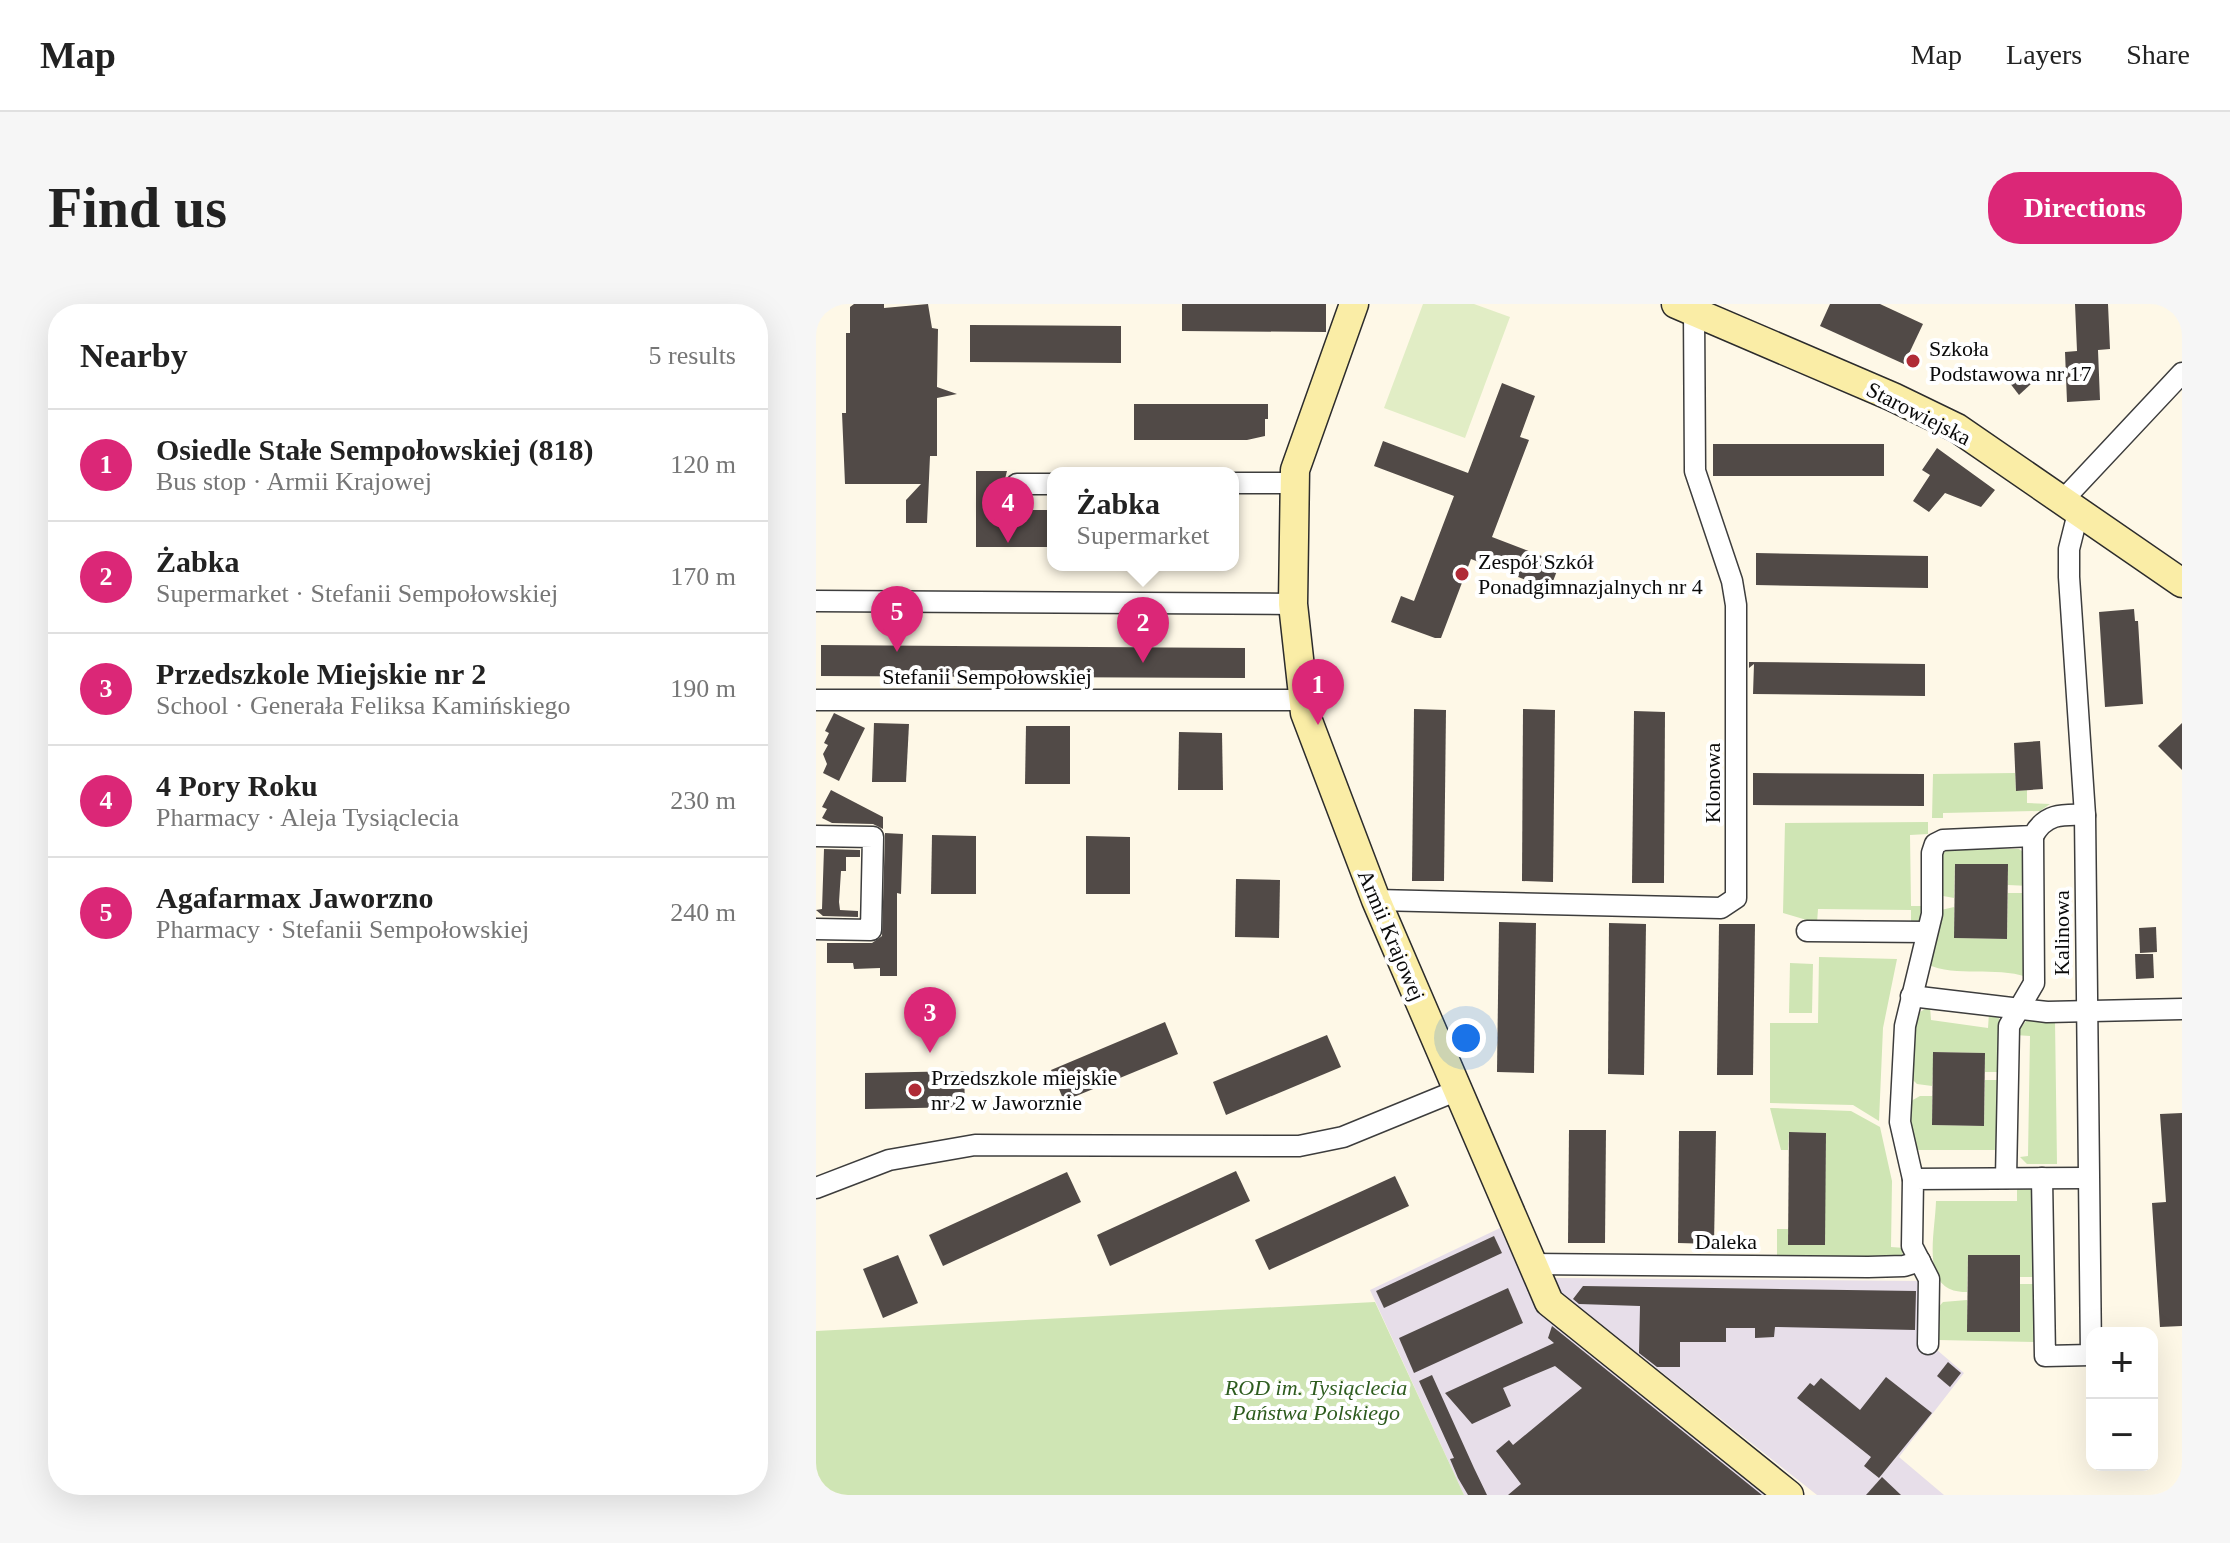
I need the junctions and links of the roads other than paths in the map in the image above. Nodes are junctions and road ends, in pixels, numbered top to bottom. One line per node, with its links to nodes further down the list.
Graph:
1 (1354, 304): 5 (street, Armii Krajowej)
2 (1685, 308): 8 (street, Starowiejska); 17 (street, Klonowa)
3 (2182, 373): 8 (street)
4 (1239, 483): 5 (street)
5 (1295, 483): 11 (street, Armii Krajowej)
6 (1017, 484): 7 (street)
7 (1047, 484)
8 (2070, 507): 9 (street, Starowiejska); 14 (street, Kalinowa)
9 (2182, 583)
10 (816, 601): 11 (street)
11 (1293, 604): 13 (street, Armii Krajowej)
12 (816, 700): 13 (street, Stefanii Sempołowskiej)
13 (1301, 700): 17 (street, Armii Krajowej)
14 (2085, 815): 16 (street); 24 (street, Kalinowa)
15 (816, 836): 18 (street)
16 (2033, 836): 20 (street); 22 (street)
17 (1376, 900): 25 (street, Armii Krajowej)
18 (816, 929)
19 (1807, 931): 20 (street)
20 (1927, 932): 21 (street)
21 (1911, 996): 22 (street); 29 (street)
22 (2019, 1009): 24 (street); 26 (street)
23 (2182, 1009): 24 (street)
24 (2085, 1012): 28 (street, Kalinowa)
25 (1458, 1090): 30 (street); 32 (street, Armii Krajowej)
26 (2006, 1178): 27 (street); 29 (street)
27 (2042, 1178): 28 (street); 35 (street)
28 (2086, 1178): 33 (street, Kalinowa)
29 (1913, 1179): 31 (street)
30 (816, 1188)
31 (1920, 1261): 32 (street, Daleka); 34 (street)
32 (1530, 1264): 36 (street, Armii Krajowej)
33 (2090, 1327)
34 (1928, 1344)
35 (2086, 1355)
36 (1789, 1495)

